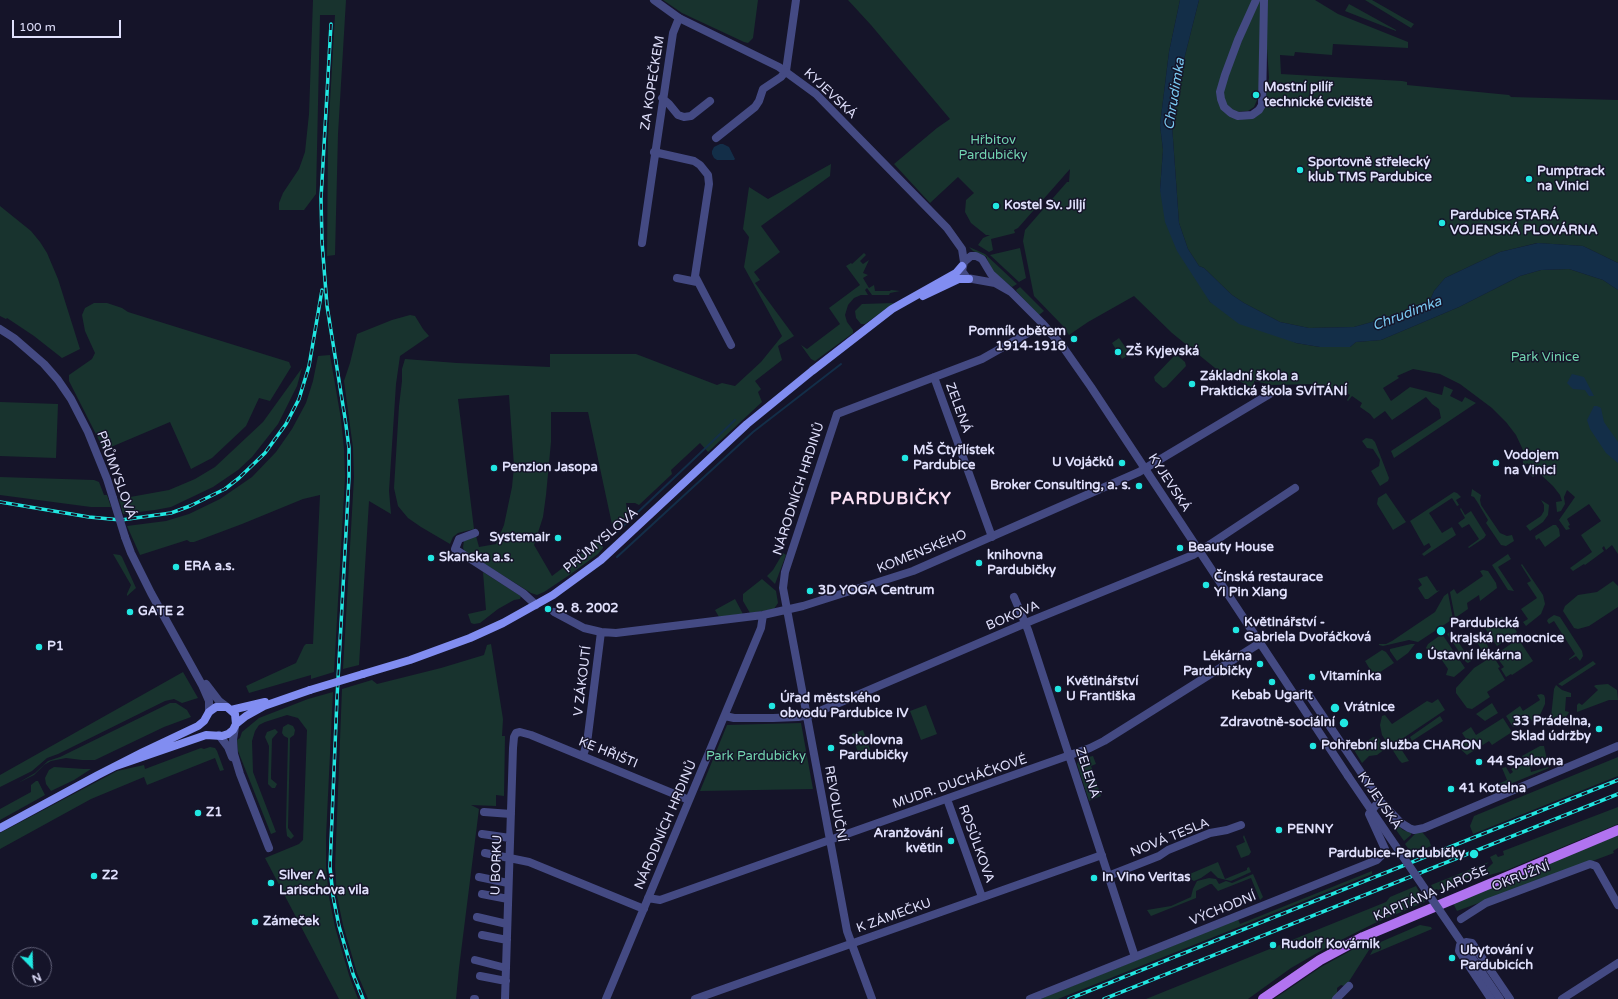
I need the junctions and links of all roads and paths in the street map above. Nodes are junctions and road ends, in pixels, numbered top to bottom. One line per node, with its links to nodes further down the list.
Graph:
1 (654, 0): 5 (street, KYJEVSKÁ)
2 (796, 0): 6 (street)
3 (1256, 0): 4 (street)
4 (1264, 0)
5 (678, 18): 6 (street, KYJEVSKÁ); 7 (street, ZA KOPEČKEM)
6 (786, 71): 9 (street); 11 (street, KYJEVSKÁ)
7 (662, 98): 8 (street); 10 (street, ZA KOPEČKEM)
8 (710, 101)
9 (716, 138)
10 (654, 152): 12 (street, ZA KOPEČKEM); 18 (street)
11 (941, 222): 13 (street, KYJEVSKÁ); 14 (street, KYJEVSKÁ)
12 (642, 243)
13 (978, 257): 14 (street); 15 (street)
14 (963, 264): 17 (street); 22 (main road, PRŮMYSLOVÁ)
15 (985, 264): 17 (street); 19 (street, KYJEVSKÁ)
16 (677, 278): 18 (street)
17 (972, 279): 19 (street, KYJEVSKÁ); 22 (main road, PRŮMYSLOVÁ)
18 (697, 282): 23 (street)
19 (1011, 292): 26 (street, KYJEVSKÁ)
20 (0, 329): 39 (street, PRŮMYSLOVÁ, bridge)
21 (1028, 333): 24 (street, NÁRODNÍCH HRDINŮ)
22 (861, 334): 32 (main road, PRŮMYSLOVÁ)
23 (731, 345)
24 (934, 377): 29 (street, ZELENÁ); 33 (street, NÁRODNÍCH HRDINŮ)
25 (1273, 392): 26 (street, KOMENSKÉHO)
26 (1145, 469): 29 (street, KOMENSKÉHO); 30 (street, KYJEVSKÁ)
27 (1295, 488): 30 (street, BOKOVA)
28 (475, 533): 32 (street)
29 (992, 537): 33 (street, KOMENSKÉHO)
30 (1199, 552): 36 (street, BOKOVA); 38 (street, KYJEVSKÁ)
31 (1014, 597): 36 (street, ZELENÁ)
32 (536, 605): 40 (main road, PRŮMYSLOVÁ, bridge)
33 (788, 610): 35 (street, KOMENSKÉHO); 47 (street, REVOLUČNÍ)
34 (554, 612): 37 (street, KOMENSKÉHO)
35 (763, 615): 37 (street, KOMENSKÉHO); 46 (street, NÁRODNÍCH HRDINŮ)
36 (1025, 624): 47 (street, BOKOVA); 53 (street, ZELENÁ)
37 (601, 632): 52 (street, V ZÁKOUTÍ)
38 (1260, 643): 41 (street, KYJEVSKÁ); 53 (street, MUDR. DUCHÁČKOVÉ)
39 (182, 648): 42 (street, PRŮMYSLOVÁ); 44 (street, PRŮMYSLOVÁ)
40 (310, 690): 42 (main road, PRŮMYSLOVÁ); 48 (main road, PRŮMYSLOVÁ)
41 (1295, 697): 43 (street, KYJEVSKÁ); 45 (street, KYJEVSKÁ)
42 (229, 708): 44 (main road, PRŮMYSLOVÁ); 48 (main road, PRŮMYSLOVÁ)
43 (1317, 708): 45 (street); 58 (street, KYJEVSKÁ)
44 (209, 714): 50 (main road, PRŮMYSLOVÁ); 54 (main road, PRŮMYSLOVÁ)
45 (1306, 715): 101 (street, KYJEVSKÁ, bridge)
46 (725, 716): 47 (street, BOKOVA); 57 (street, NÁRODNÍCH HRDINŮ)
47 (807, 716): 66 (street, REVOLUČNÍ)
48 (236, 726): 50 (main road, PRŮMYSLOVÁ); 55 (street, PRŮMYSLOVÁ)
49 (516, 733): 52 (street, KE HŘIŠTI); 60 (street, U BORKU)
50 (217, 735): 54 (main road, PRŮMYSLOVÁ); 55 (street, PRŮMYSLOVÁ)
51 (1618, 746): 58 (street, KYJEVSKÁ)
52 (583, 756): 57 (street, KE HŘIŠTI)
53 (1069, 756): 56 (street, MUDR. DUCHÁČKOVÉ); 69 (street, ZELENÁ)
54 (116, 766): 62 (main road, PRŮMYSLOVÁ)
55 (240, 774): 67 (street, PRŮMYSLOVÁ)
56 (947, 799): 66 (street, MUDR. DUCHÁČKOVÉ); 75 (street, ROSŮLKOVA)
57 (689, 800): 76 (street, NÁRODNÍCH HRDINŮ)
58 (1380, 802): 86 (street, VÝCHODNÍ)
59 (484, 812): 60 (street)
60 (511, 814): 65 (street, U BORKU)
61 (1242, 825): 71 (street, NOVÁ TESLA)
62 (0, 828)
63 (1618, 830): 98 (main road, KAPITÁNA JAROŠE)
64 (482, 834): 65 (street)
65 (510, 838): 70 (street, U BORKU)
66 (830, 840): 76 (street, MUDR. DUCHÁČKOVÉ); 85 (street, REVOLUČNÍ)
67 (269, 848)
68 (485, 853): 70 (street)
69 (1102, 855): 71 (street, ZELENÁ); 75 (street, K ZÁMEČKU)
70 (509, 858): 73 (street, U BORKU); 79 (street)
71 (1108, 876): 86 (street, ZELENÁ)
72 (479, 877): 73 (street)
73 (508, 883): 77 (street, U BORKU)
74 (482, 894): 77 (street)
75 (982, 897): 85 (street, K ZÁMEČKU)
76 (648, 898): 79 (street, NÁRODNÍCH HRDINŮ)
77 (508, 899): 82 (street, U BORKU)
78 (1618, 905): 81 (street, OKRUŽNÍ)
79 (644, 909): 94 (street, NÁRODNÍCH HRDINŮ)
80 (477, 917): 82 (street)
81 (1461, 919)
82 (507, 924): 84 (street, U BORKU)
83 (482, 935): 84 (street)
84 (507, 940): 89 (street, U BORKU)
85 (851, 944): 95 (street, K ZÁMEČKU); 96 (street, REVOLUČNÍ)
86 (1135, 958): 97 (street, VÝCHODNÍ)
87 (475, 960): 89 (street)
88 (1618, 963): 103 (street)
89 (506, 968): 91 (street, U BORKU)
90 (480, 976): 91 (street)
91 (506, 981): 93 (street, U BORKU)
92 (1349, 986): 99 (street)
93 (505, 999)
94 (606, 999)
95 (695, 999)
96 (872, 999)
97 (1030, 999)
98 (1263, 999)
99 (1336, 999)
100 (1492, 999): 102 (street)
101 (1500, 999)
102 (1510, 999)
103 (1562, 999)

